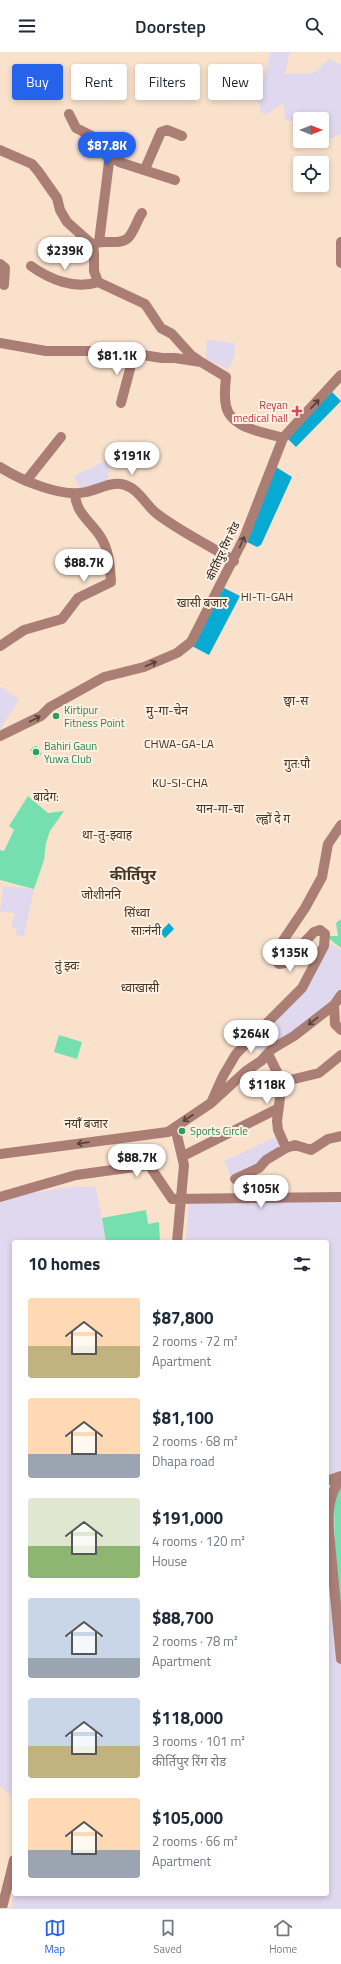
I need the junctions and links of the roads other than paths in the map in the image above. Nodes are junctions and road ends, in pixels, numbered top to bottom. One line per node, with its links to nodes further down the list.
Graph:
1 (69, 114): 4 (street)
2 (182, 136): 5 (street)
3 (0, 150): 9 (street)
4 (110, 154): 5 (street); 9 (street)
5 (145, 169): 6 (street)
6 (175, 180)
7 (142, 213): 9 (street)
8 (341, 242): 10 (street)
9 (96, 244): 13 (street)
10 (341, 263)
11 (0, 264): 14 (street)
12 (31, 266): 13 (street)
13 (98, 282): 17 (street)
14 (4, 285)
15 (0, 343): 16 (street)
16 (134, 354): 17 (street); 19 (street)
17 (201, 362): 21 (street)
18 (341, 375): 21 (street, कीर्तिपुर रिंग रोड, one-way to 18)
19 (121, 403)
20 (61, 437): 23 (street)
21 (283, 438): 25 (street, कीर्तिपुर रिंग रोड, one-way to 21)
22 (0, 467): 23 (street)
23 (26, 481): 24 (street)
24 (75, 494): 25 (street); 26 (street)
25 (234, 561): 27 (street, कीर्तिपुर रिंग रोड, one-way to 25)
26 (0, 646)
27 (0, 736)
28 (341, 825): 35 (street)
29 (341, 995): 30 (street)
30 (334, 1005): 31 (street); 32 (street, one-way to 32)
31 (341, 1030)
32 (268, 1054): 34 (street); 35 (street)
33 (341, 1054): 34 (street)
34 (282, 1082): 36 (street)
35 (211, 1103): 37 (street, one-way to 37)
36 (277, 1109): 39 (street); 41 (street)
37 (175, 1126): 40 (street, one-way to 40); 41 (street)
38 (341, 1136): 39 (street)
39 (286, 1148): 42 (street)
40 (0, 1154)
41 (183, 1156): 45 (street)
42 (235, 1179)
43 (341, 1197): 45 (street)
44 (0, 1198): 45 (street)
45 (180, 1199): 46 (street)
46 (177, 1240)
47 (341, 1478): 48 (street); 49 (street)
48 (329, 1481)
49 (329, 1510)
50 (329, 1549): 51 (street)
51 (341, 1660)
52 (12, 1868): 53 (street)
53 (2, 1908)

